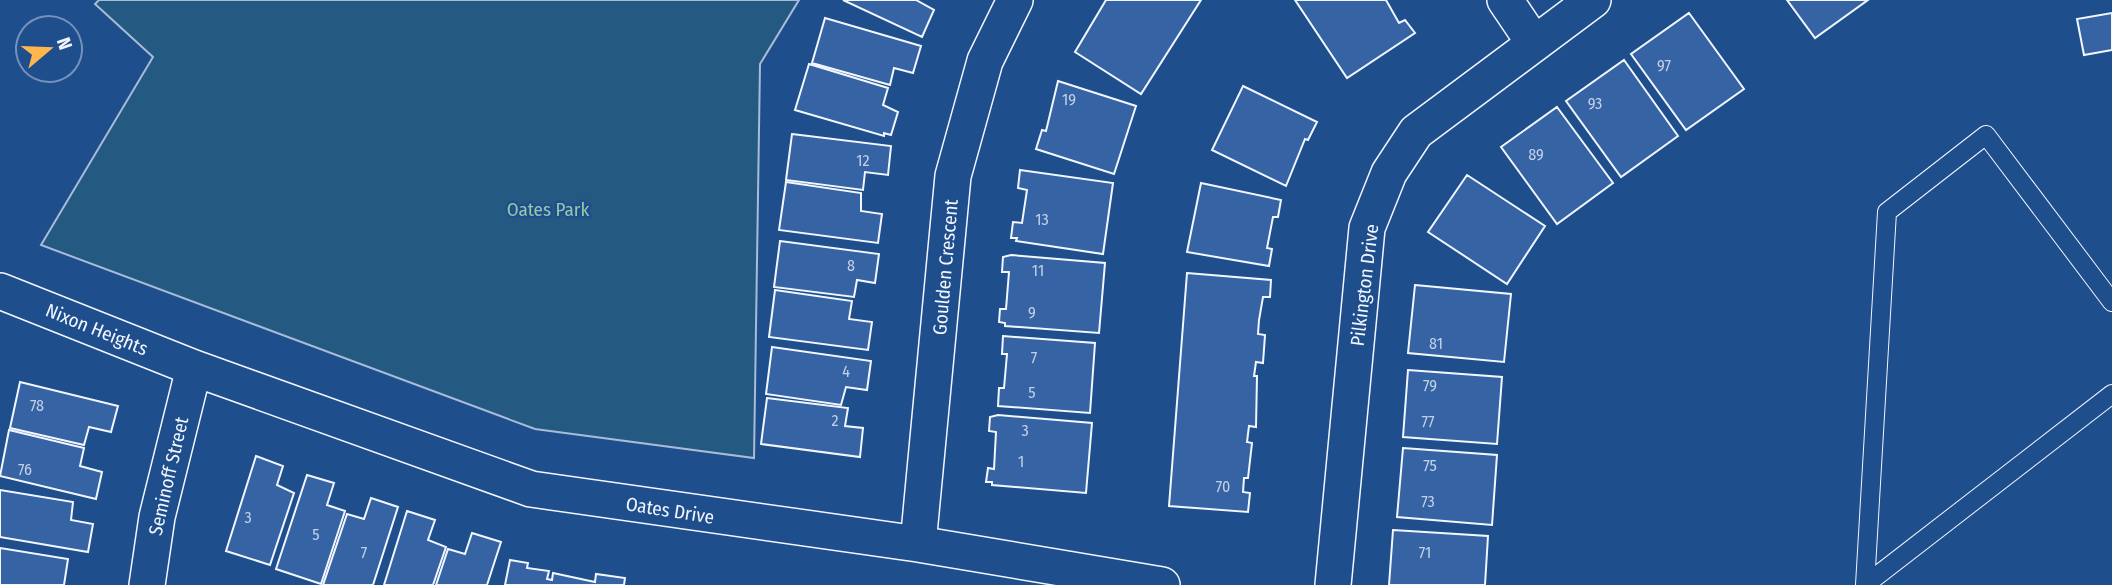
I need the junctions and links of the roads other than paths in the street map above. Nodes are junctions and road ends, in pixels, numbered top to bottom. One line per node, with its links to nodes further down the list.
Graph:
1 (1015, 0): 9 (street, Goulden Crescent)
2 (1505, 0): 4 (street)
3 (1593, 0): 4 (street, Pilkington Drive)
4 (1534, 43): 12 (street, Pilkington Drive)
5 (0, 290): 7 (street, Nixon Heights)
6 (2112, 302): 13 (lane)
7 (194, 368): 9 (street, Oates Drive); 10 (street, Seminoff Street)
8 (2112, 394): 13 (lane)
9 (918, 544): 11 (street, Oates Drive)
10 (147, 585)
11 (1162, 585)
12 (1333, 585)
13 (1865, 585)

